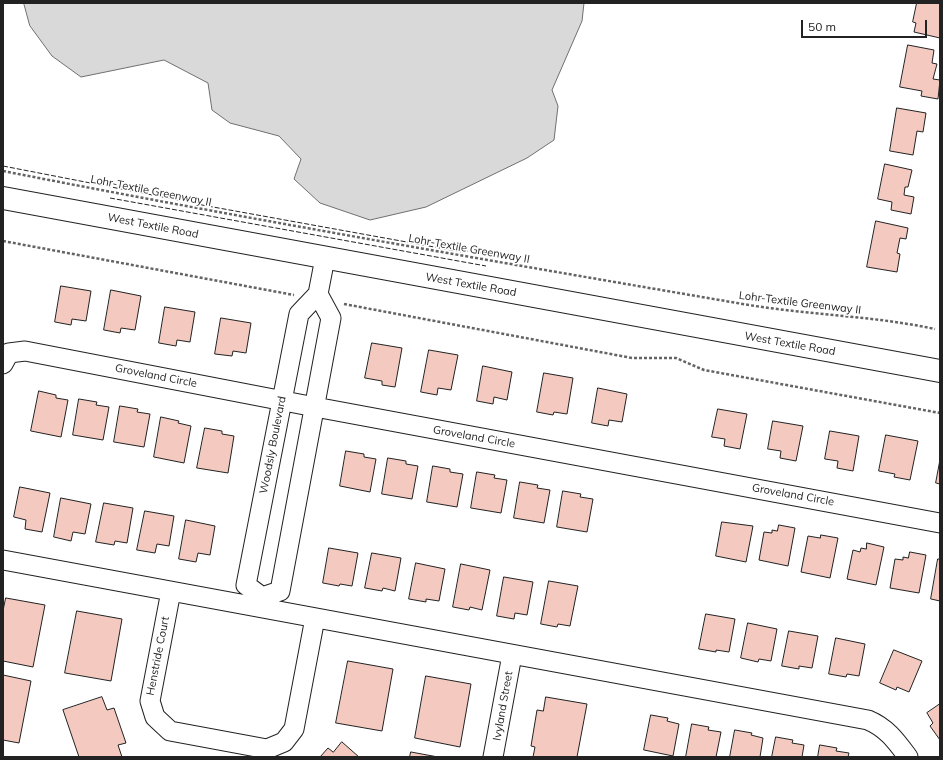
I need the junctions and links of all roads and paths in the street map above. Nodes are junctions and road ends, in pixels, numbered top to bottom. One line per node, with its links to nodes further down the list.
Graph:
1 (3, 171): 6 (path, Lohr-Textile Greenway II)
2 (3, 198): 4 (main road, West Textile Road)
3 (3, 241): 5 (path)
4 (325, 258): 5 (street); 8 (main road, West Textile Road)
5 (318, 298): 9 (street, Woodsly Boulevard); 10 (street); 11 (path)
6 (935, 329)
7 (6, 359): 9 (street, Groveland Circle)
8 (940, 371)
9 (282, 400): 10 (street, Groveland Circle); 15 (street, Woodsly Boulevard)
10 (315, 407): 12 (street, Groveland Circle); 15 (street)
11 (940, 413)
12 (940, 523)
13 (3, 560): 14 (street)
14 (171, 591): 15 (street); 16 (street, Henstride Court)
15 (261, 602): 16 (street)
16 (315, 618): 17 (street)
17 (512, 655): 18 (street, Ivyland Street); 19 (street)
18 (493, 757)
19 (908, 757)

